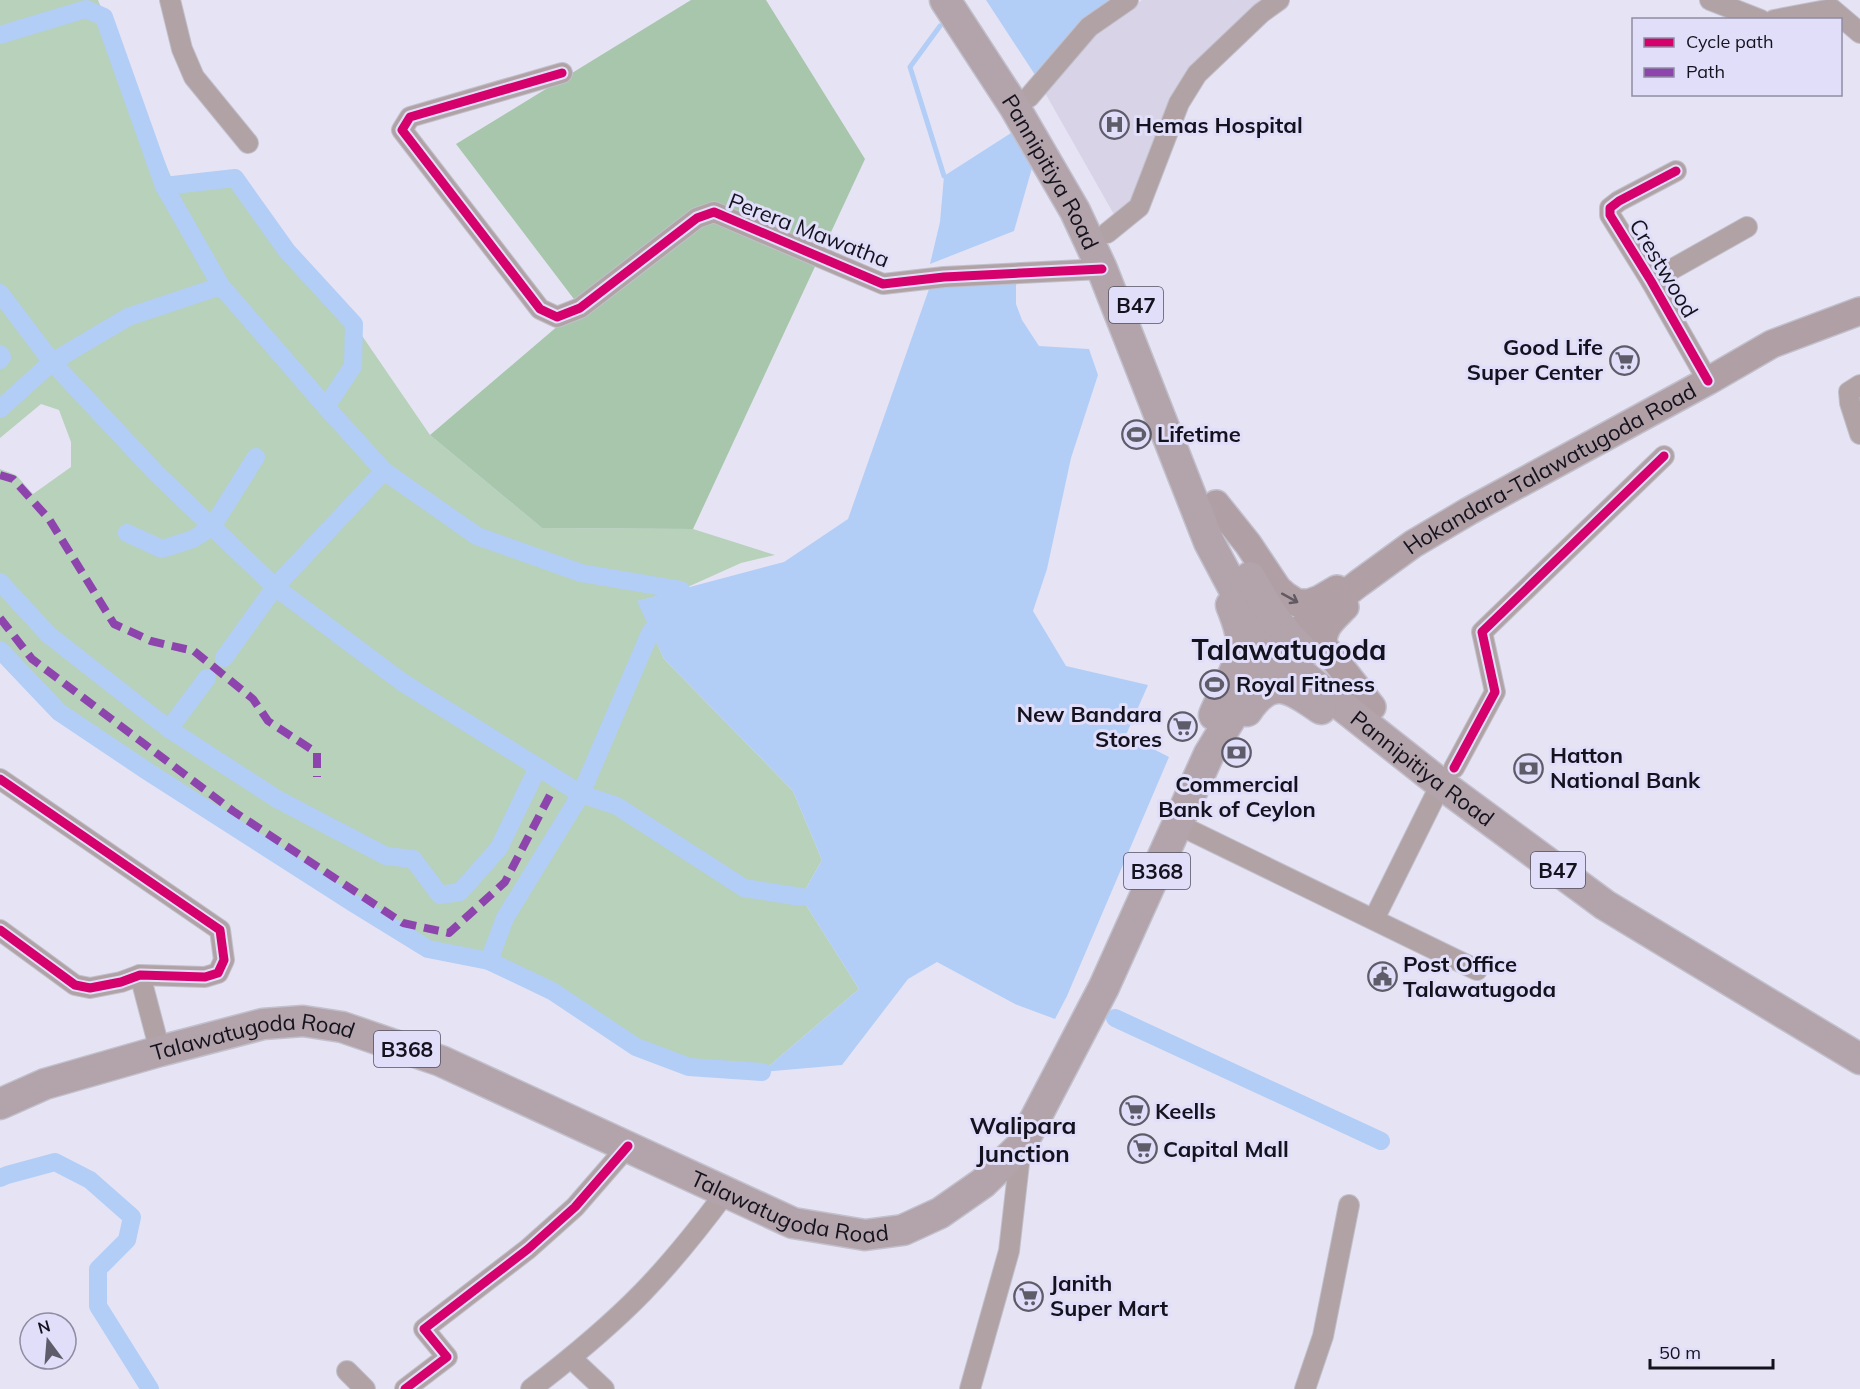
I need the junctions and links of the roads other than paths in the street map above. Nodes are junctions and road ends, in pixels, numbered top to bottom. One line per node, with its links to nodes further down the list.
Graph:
1 (170, 0): 12 (street)
2 (945, 0): 11 (main road, Pannipitiya Road / B47)
3 (967, 0): 11 (main road, Pannipitiya Road / B47)
4 (1128, 0): 11 (street)
5 (1279, 0): 15 (street)
6 (1712, 1): 7 (street)
7 (1756, 18)
8 (1785, 18): 9 (street)
9 (1860, 33)
10 (562, 73): 16 (street, Perera Mawatha)
11 (1022, 101): 15 (main road, Pannipitiya Road / B47); 16 (main road, Pannipitiya Road / B47)
12 (248, 143)
13 (1676, 171): 17 (street, Crestwood)
14 (1747, 227): 17 (street, Crestwood)
15 (1107, 233): 23 (main road, Pannipitiya Road / B47)
16 (1102, 269): 24 (main road, Pannipitiya Road / B47)
17 (1651, 281): 19 (street, Crestwood)
18 (1860, 311): 19 (main road, Hokandara-Talawatugoda Road)
19 (1708, 381): 25 (main road, Hokandara-Talawatugoda Road)
20 (1860, 385): 21 (street)
21 (1860, 434)
22 (1664, 456): 29 (street)
23 (1216, 504): 25 (main road, one-way to 25); 26 (main road, Pannipitiya Road / B47)
24 (1216, 556): 26 (main road, Pannipitiya Road / B47); 31 (main road)
25 (1383, 566): 26 (main road, Hokandara-Talawatugoda Road); 27 (main road)
26 (1282, 645): 27 (main road, Pannipitiya Road / B47); 28 (main road, Pannipitiya Road / B47); 31 (main road, Talawatugoda Road / B368)
27 (1372, 707): 29 (main road, Pannipitiya Road / B47)
28 (1390, 744): 29 (main road, Pannipitiya Road / B47); 31 (main road)
29 (1448, 776): 33 (street); 37 (main road, Pannipitiya Road / B47); 39 (main road, Pannipitiya Road / B47)
30 (0, 779): 36 (street)
31 (1197, 779): 32 (main road, Talawatugoda Road / B368)
32 (1177, 824): 33 (street); 42 (main road, Talawatugoda Road / B368)
33 (1374, 919): 35 (street)
34 (0, 930): 36 (street)
35 (1477, 970)
36 (140, 975): 38 (street)
37 (1860, 1039)
38 (160, 1050): 40 (main road, Talawatugoda Road / B368); 41 (main road, Talawatugoda Road / B368)
39 (1860, 1059)
40 (0, 1104)
41 (628, 1146): 43 (main road, Talawatugoda Road / B368); 48 (street)
42 (1021, 1146): 43 (main road, Talawatugoda Road / B368); 51 (street)
43 (726, 1192): 45 (street)
44 (1349, 1205): 52 (street)
45 (571, 1358): 49 (street); 50 (street)
46 (347, 1371): 47 (street)
47 (365, 1389)
48 (405, 1389)
49 (531, 1389)
50 (604, 1389)
51 (970, 1389)
52 (1305, 1389)

